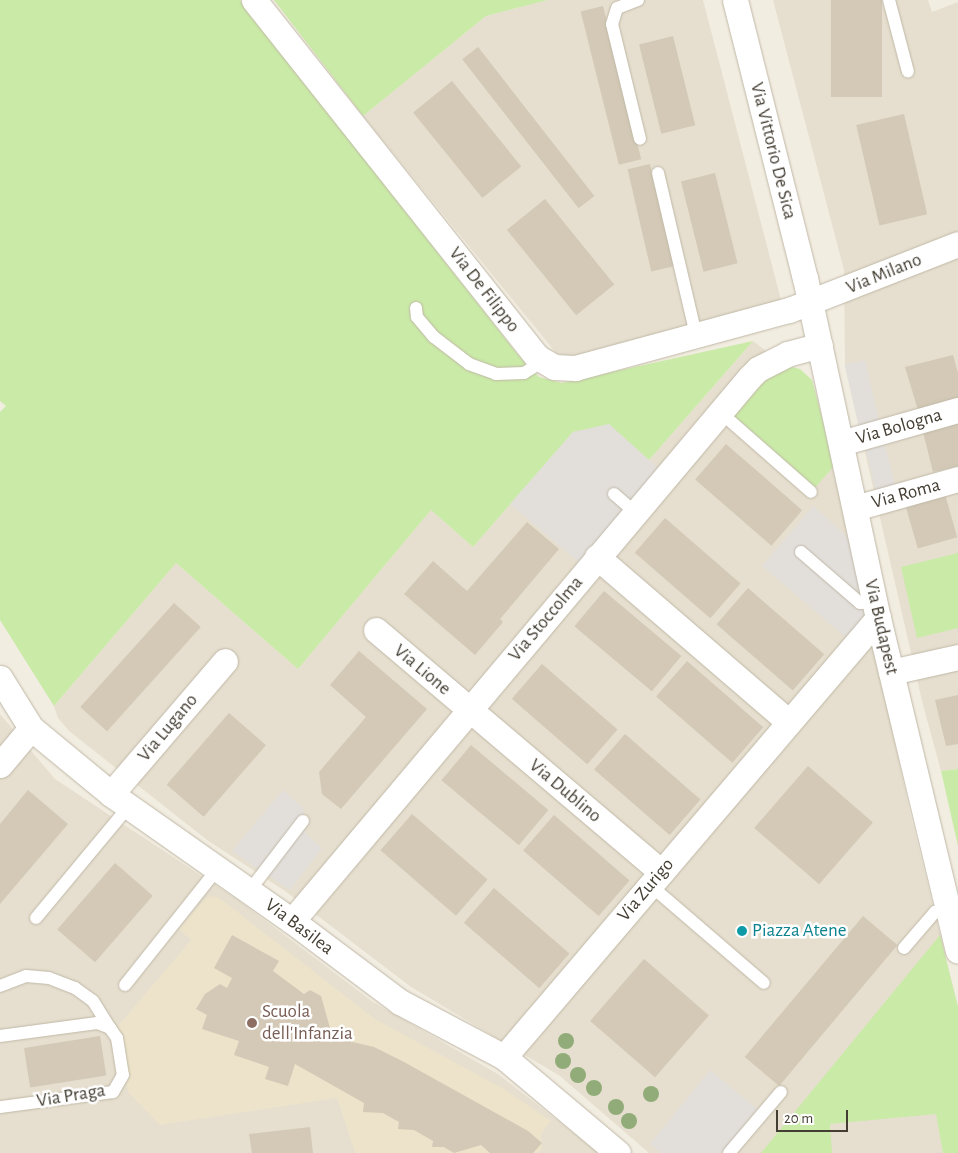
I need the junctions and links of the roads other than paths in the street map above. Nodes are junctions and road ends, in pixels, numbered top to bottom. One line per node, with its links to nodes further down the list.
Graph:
1 (254, 0): 13 (street, Via De Filippo)
2 (638, 0): 6 (lane)
3 (735, 0): 9 (street, Via Vittorio De Sica)
4 (890, 0): 5 (lane)
5 (908, 72)
6 (640, 139)
7 (658, 173): 11 (lane)
8 (958, 244): 9 (street, Via Milano)
9 (810, 302): 11 (street); 12 (street, Via Budapest)
10 (416, 308): 13 (lane)
11 (696, 335): 13 (street)
12 (820, 345): 15 (street, Via Stoccolma); 16 (street, Via Budapest)
13 (543, 361)
14 (958, 410): 16 (street, Via Bologna)
15 (720, 412): 18 (lane); 21 (street, Via Stoccolma)
16 (841, 443): 20 (street, Via Budapest)
17 (958, 479): 20 (street, Via Roma)
18 (811, 492)
19 (614, 494): 21 (lane)
20 (855, 508): 24 (street, Via Budapest)
21 (635, 512): 23 (street, Via Stoccolma)
22 (801, 552): 24 (lane)
23 (597, 558): 30 (street, Via Stoccolma); 31 (street)
24 (876, 610): 28 (street, Via Budapest); 31 (street, Via Zurigo)
25 (376, 630): 30 (street, Via Lione)
26 (958, 657): 28 (street)
27 (225, 661): 34 (street, Via Lugano)
28 (891, 672): 39 (street, Via Budapest)
29 (0, 678): 32 (street, Via Basilea)
30 (469, 710): 37 (street, Via Dublino); 41 (street, Via Stoccolma)
31 (789, 722): 37 (street, Via Zurigo)
32 (31, 728): 33 (street); 34 (street, Via Basilea)
33 (0, 765)
34 (120, 800): 36 (street, Via Basilea); 40 (lane)
35 (303, 821): 38 (lane)
36 (218, 868): 38 (street, Via Basilea); 45 (lane)
37 (656, 879): 44 (lane); 49 (street, Via Zurigo)
38 (250, 890): 41 (street, Via Basilea)
39 (948, 908): 42 (lane); 43 (street, Via Budapest)
40 (36, 918)
41 (292, 920): 49 (street, Via Basilea)
42 (904, 948)
43 (958, 951)
44 (764, 982)
45 (124, 985)
46 (0, 986): 47 (lane)
47 (110, 1028): 48 (lane); 51 (lane, Via Praga)
48 (0, 1036)
49 (504, 1057): 52 (street, Via Basilea)
50 (780, 1092): 53 (lane)
51 (0, 1107)
52 (618, 1153)
53 (729, 1153)

